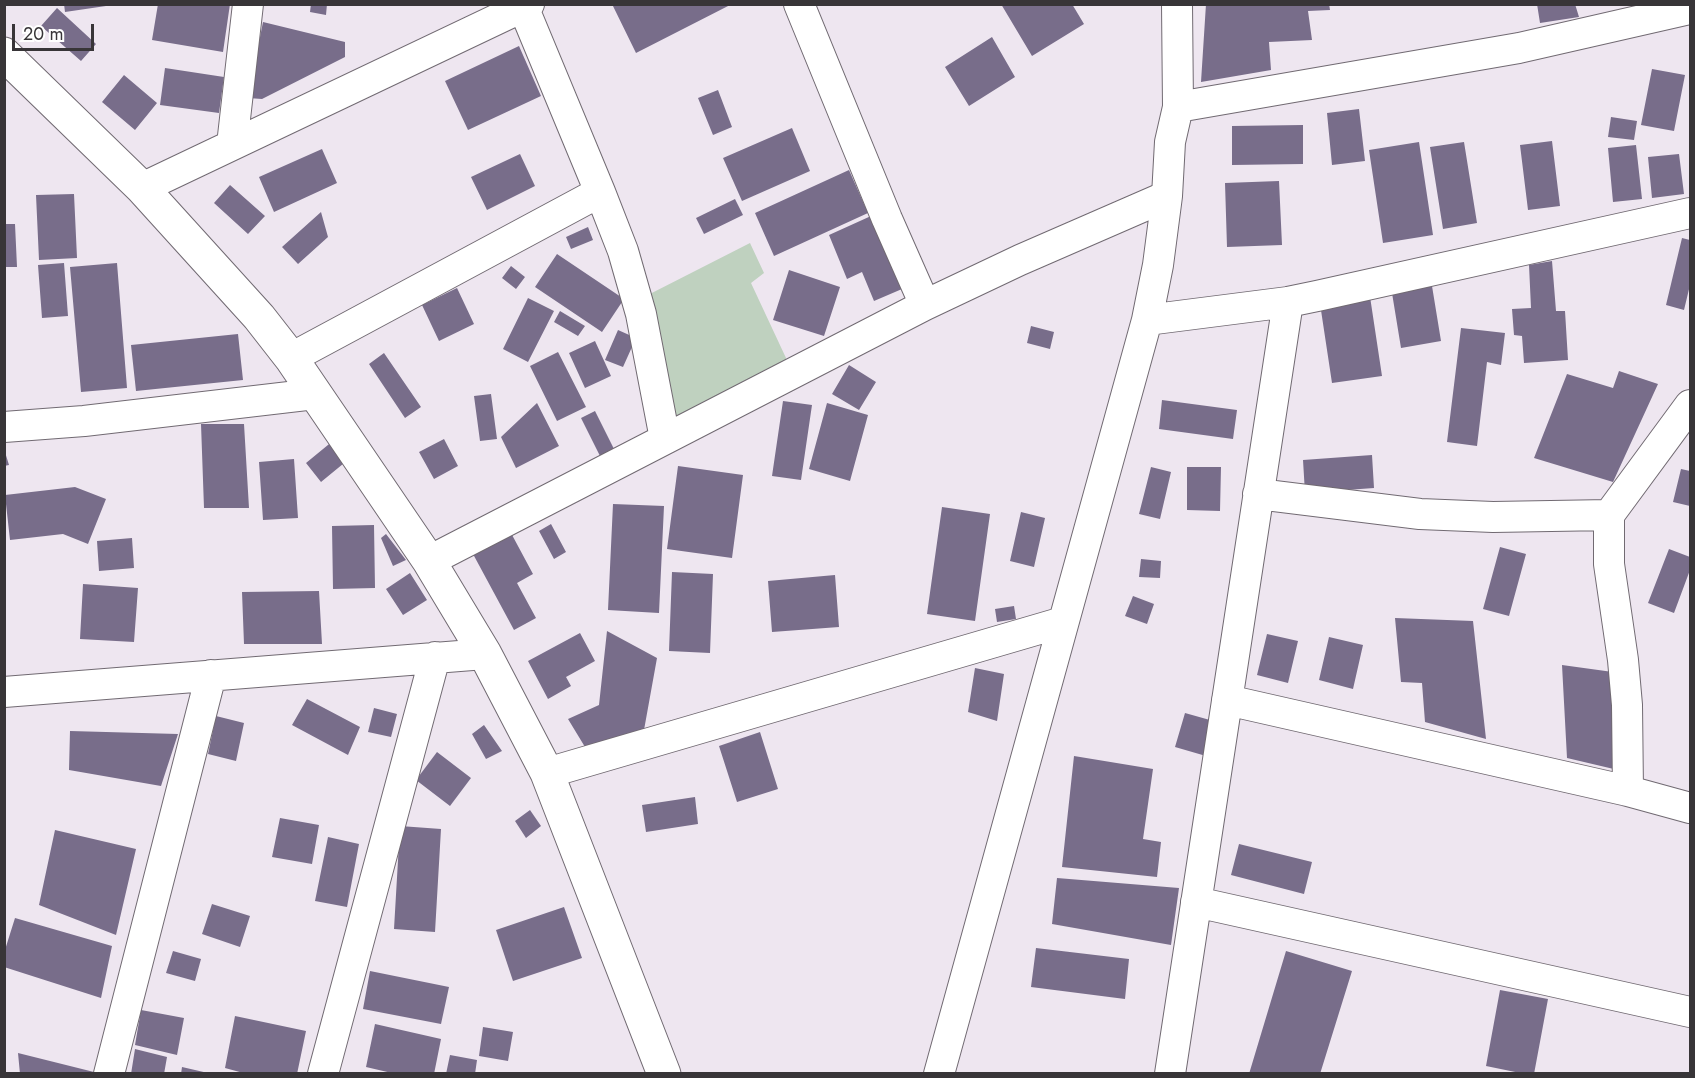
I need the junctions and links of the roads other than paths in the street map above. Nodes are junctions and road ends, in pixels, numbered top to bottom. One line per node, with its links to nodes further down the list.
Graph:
1 (248, 4): 8 (street)
2 (799, 4): 14 (street)
3 (1177, 4): 7 (street)
4 (525, 6): 8 (street); 10 (street)
5 (1690, 9): 7 (street)
6 (4, 54): 9 (street)
7 (1178, 107): 11 (street)
8 (232, 145): 9 (street)
9 (142, 188): 16 (street)
10 (600, 192): 16 (street); 20 (street)
11 (1167, 196): 14 (street); 15 (street)
12 (1690, 213): 13 (street)
13 (1288, 302): 15 (street); 21 (street)
14 (925, 305): 20 (street)
15 (1147, 320): 24 (street)
16 (291, 358): 17 (street)
17 (315, 394): 19 (street); 23 (street)
18 (1690, 405): 22 (street)
19 (4, 428)
20 (665, 439): 23 (street)
21 (1258, 494): 22 (street); 29 (street)
22 (1609, 515): 31 (street)
23 (429, 561): 25 (street)
24 (1063, 622): 30 (street); 38 (street)
25 (485, 654): 26 (street); 30 (street)
26 (435, 657): 27 (street); 36 (street)
27 (211, 675): 28 (street); 35 (street)
28 (4, 692)
29 (1227, 700): 31 (street); 33 (street)
30 (547, 773): 37 (street)
31 (1628, 791): 32 (street)
32 (1690, 808)
33 (1196, 902): 34 (street); 39 (street)
34 (1690, 1012)
35 (109, 1074)
36 (323, 1074)
37 (664, 1074)
38 (939, 1074)
39 (1170, 1074)

